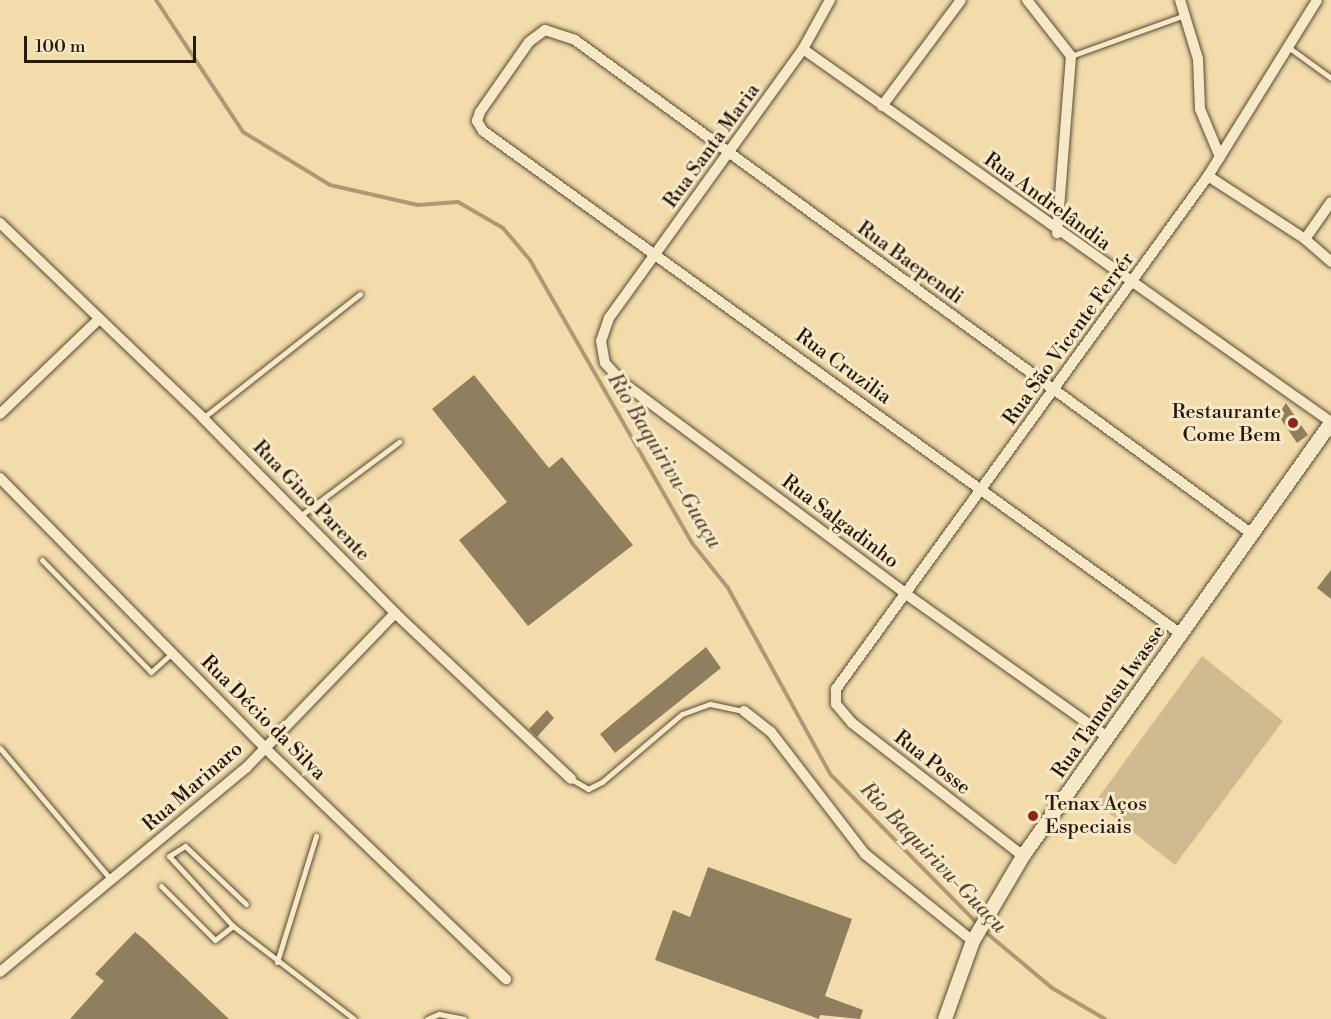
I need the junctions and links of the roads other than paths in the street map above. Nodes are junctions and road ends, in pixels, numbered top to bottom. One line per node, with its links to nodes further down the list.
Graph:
1 (830, 0): 9 (street, Rua Santa Maria)
2 (961, 0): 12 (street)
3 (1028, 0): 10 (street)
4 (1180, 0): 6 (street)
5 (1317, 0): 8 (street, Rua São Vicente Ferrér)
6 (1187, 15): 10 (lane); 14 (street)
7 (544, 30): 13 (street, Rua Baependi); 20 (street, Rua Cruzilia)
8 (1288, 47): 11 (lane); 14 (street, Rua São Vicente Ferrér)
9 (803, 49): 12 (street, Rua Andrelândia); 13 (street, Rua Santa Maria)
10 (1071, 56): 18 (street)
11 (1331, 78)
12 (882, 106): 18 (street, Rua Andrelândia)
13 (728, 154): 20 (street, Rua Santa Maria); 26 (street, Rua Baependi)
14 (1220, 157): 15 (street, Rua São Vicente Ferrér)
15 (1208, 176): 19 (street); 22 (street, Rua São Vicente Ferrér)
16 (1331, 202): 19 (street)
17 (0, 223): 25 (street, Rua Gino Parente)
18 (1057, 233): 22 (street, Rua Andrelândia)
19 (1305, 239): 21 (street)
20 (657, 254): 24 (street, Rua Santa Maria); 33 (street, Rua Cruzilia)
21 (1331, 262)
22 (1132, 284): 26 (street, Rua São Vicente Ferrér); 29 (street, Rua Andrelândia)
23 (360, 294): 28 (lane)
24 (617, 309): 37 (street, Rua Salgadinho)
25 (99, 319): 27 (street); 28 (street, Rua Gino Parente)
26 (1054, 389): 33 (street, Rua São Vicente Ferrér); 35 (street, Rua Baependi)
27 (0, 414)
28 (203, 418): 34 (street, Rua Gino Parente)
29 (1331, 423): 30 (street, Rua Tamotsu Iwasse)
30 (1326, 441): 35 (street, Rua Tamotsu Iwasse)
31 (399, 442): 34 (lane)
32 (0, 478): 40 (street, Rua Décio da Silva)
33 (982, 490): 37 (street, Rua São Vicente Ferrér); 39 (street, Rua Cruzilia)
34 (300, 516): 38 (street, Rua Gino Parente)
35 (1252, 534): 39 (street, Rua Tamotsu Iwasse)
36 (42, 560): 40 (lane)
37 (906, 594): 41 (street, Rua São Vicente Ferrér); 43 (street, Rua Salgadinho)
38 (395, 613): 45 (street, Rua Marinaro); 46 (street, Rua Gino Parente)
39 (1181, 634): 43 (street, Rua Tamotsu Iwasse)
40 (172, 653): 45 (street, Rua Décio da Silva)
41 (836, 688): 48 (street, Rua Posse)
42 (744, 711): 46 (lane, Rua Gino Parente); 53 (street)
43 (1107, 737): 48 (street, Rua Tamotsu Iwasse)
44 (0, 748): 49 (lane)
45 (265, 748): 49 (street, Rua Marinaro); 56 (street, Rua Décio da Silva)
46 (571, 779)
47 (316, 836): 54 (lane)
48 (1023, 856): 53 (street, Rua Tamotsu Iwasse)
49 (111, 880): 55 (street, Rua Marinaro)
50 (162, 886): 52 (lane)
51 (246, 904): 52 (lane)
52 (232, 926): 54 (lane)
53 (973, 940): 60 (street, Rua Tamotsu Iwasse)
54 (277, 962): 57 (lane)
55 (0, 972)
56 (506, 979)
57 (354, 1019)
58 (427, 1019): 59 (lane)
59 (464, 1019)
60 (945, 1019)

